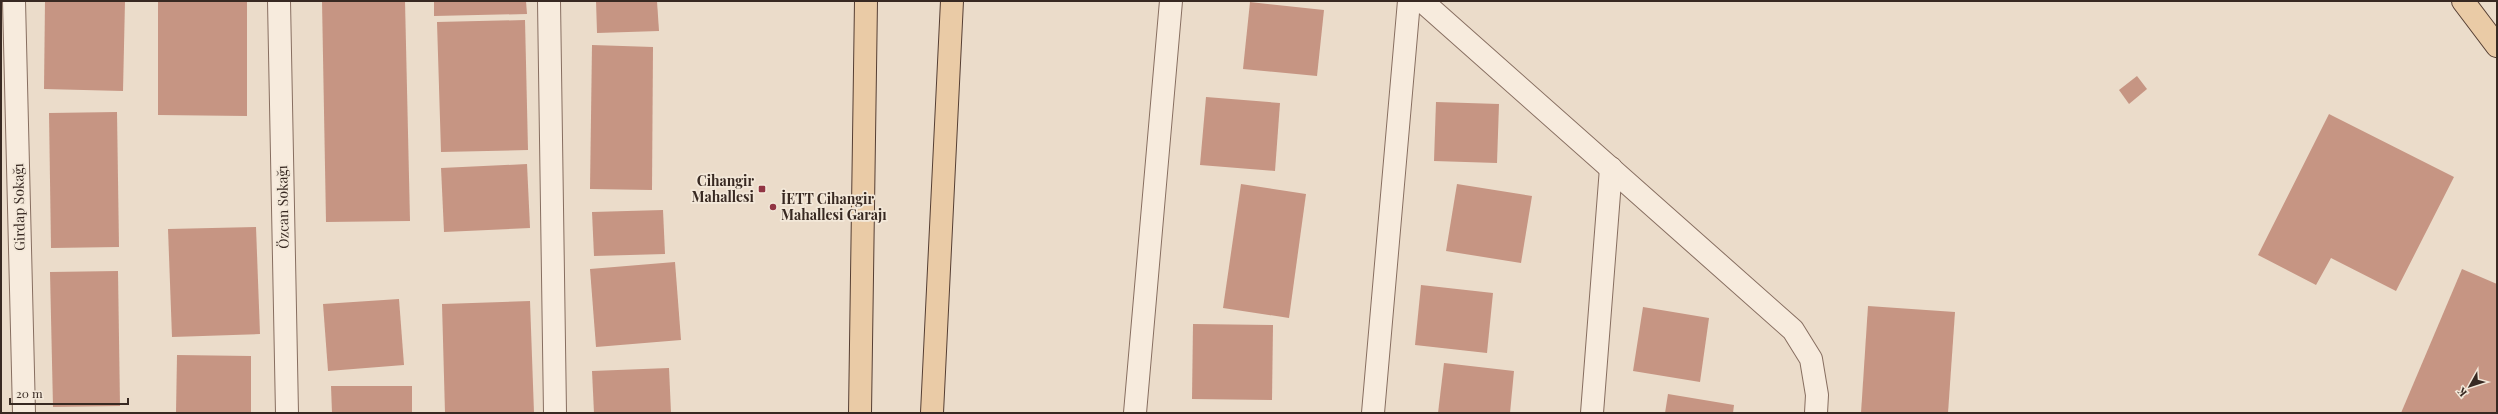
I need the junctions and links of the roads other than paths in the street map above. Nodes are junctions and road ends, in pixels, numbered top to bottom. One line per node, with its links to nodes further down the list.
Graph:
1 (14, 1): 12 (street, Girdap Sokağı)
2 (279, 1): 13 (street, Özcan Sokağı)
3 (549, 1): 14 (street)
4 (866, 1): 15 (main road)
5 (952, 1): 16 (main road)
6 (1171, 1): 17 (street)
7 (1409, 1): 18 (street)
8 (1422, 1): 11 (street)
9 (2463, 1): 10 (main road)
10 (2497, 46)
11 (1611, 168): 19 (street); 20 (street)
12 (24, 413)
13 (287, 413)
14 (555, 413)
15 (860, 413)
16 (932, 413)
17 (1135, 413)
18 (1373, 413)
19 (1592, 413)
20 (1816, 413)

